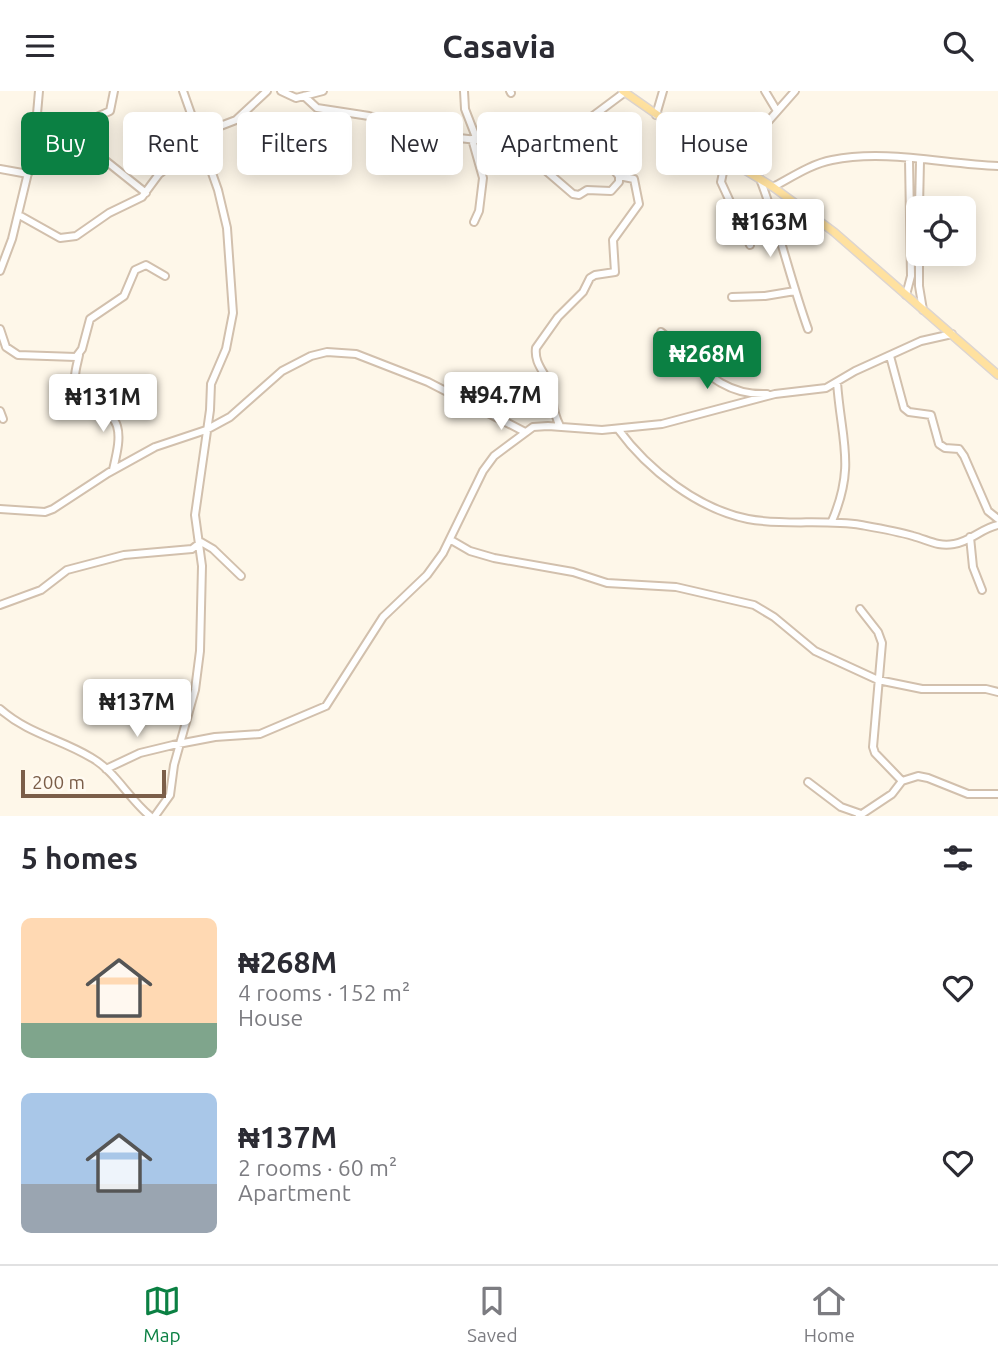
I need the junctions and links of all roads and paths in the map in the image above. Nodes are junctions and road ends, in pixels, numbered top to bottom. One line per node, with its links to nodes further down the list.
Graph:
1 (39, 91): 14 (street)
2 (114, 91): 15 (street)
3 (183, 91): 16 (street)
4 (267, 91): 22 (street)
5 (281, 91): 12 (street)
6 (323, 91): 12 (street)
7 (464, 91): 24 (street)
8 (663, 91): 18 (street)
9 (765, 91): 13 (street)
10 (795, 91): 13 (street)
11 (624, 92): 17 (street); 19 (main road)
12 (304, 96): 20 (street)
13 (777, 111): 21 (street)
14 (37, 112)
15 (108, 112)
16 (190, 112)
17 (598, 112)
18 (657, 112)
19 (656, 115)
20 (366, 116)
21 (772, 117)
22 (223, 125)
23 (463, 138): 24 (street)
24 (475, 140): 44 (street)
25 (909, 160): 26 (street); 39 (street); 41 (street)
26 (920, 160): 28 (street); 42 (street)
27 (109, 163): 40 (street)
28 (998, 166)
29 (0, 169): 30 (street)
30 (21, 173)
31 (28, 175): 43 (street)
32 (158, 175): 40 (street)
33 (211, 175): 69 (street)
34 (551, 175): 37 (street)
35 (723, 175): 45 (street)
36 (754, 175): 38 (main road)
37 (620, 176): 67 (street)
38 (760, 179): 39 (main road); 50 (street)
39 (773, 187): 51 (main road)
40 (146, 193): 43 (street)
41 (910, 196)
42 (919, 196)
43 (19, 215): 48 (street)
44 (474, 222)
45 (750, 245)
46 (912, 266): 51 (street)
47 (918, 266): 53 (street)
48 (0, 271)
49 (165, 276): 60 (street)
50 (795, 291): 52 (street); 54 (street)
51 (906, 295): 53 (main road)
52 (732, 297)
53 (923, 310): 57 (main road)
54 (808, 329)
55 (0, 330): 58 (street)
56 (661, 332): 64 (street)
57 (952, 334): 61 (street); 62 (main road)
58 (6, 347): 59 (street); 60 (street)
59 (0, 354)
60 (79, 355): 71 (street)
61 (890, 356): 63 (street); 74 (street)
62 (998, 375)
63 (837, 383): 64 (street); 73 (street)
64 (775, 394): 68 (street)
65 (0, 411): 66 (street)
66 (3, 419)
67 (560, 426): 68 (street); 70 (street)
68 (618, 429): 73 (street)
69 (206, 430): 70 (street); 71 (street); 77 (street)
70 (525, 432): 76 (street)
71 (113, 470): 72 (street)
72 (0, 509)
73 (832, 521): 75 (street)
74 (998, 522): 75 (street)
75 (970, 537): 79 (street)
76 (451, 540): 82 (street); 85 (street)
77 (201, 542): 78 (street); 80 (street); 85 (street)
78 (241, 576)
79 (982, 590)
80 (0, 605)
81 (860, 610): 82 (street)
82 (878, 680): 83 (street); 89 (street)
83 (998, 692)
84 (0, 709): 88 (street)
85 (180, 743): 86 (street); 87 (street)
86 (166, 747): 87 (street); 88 (street)
87 (177, 753): 93 (street)
88 (106, 769): 93 (street)
89 (902, 781): 91 (street); 92 (street)
90 (808, 782): 92 (street)
91 (998, 794)
92 (860, 815)
93 (152, 816)

